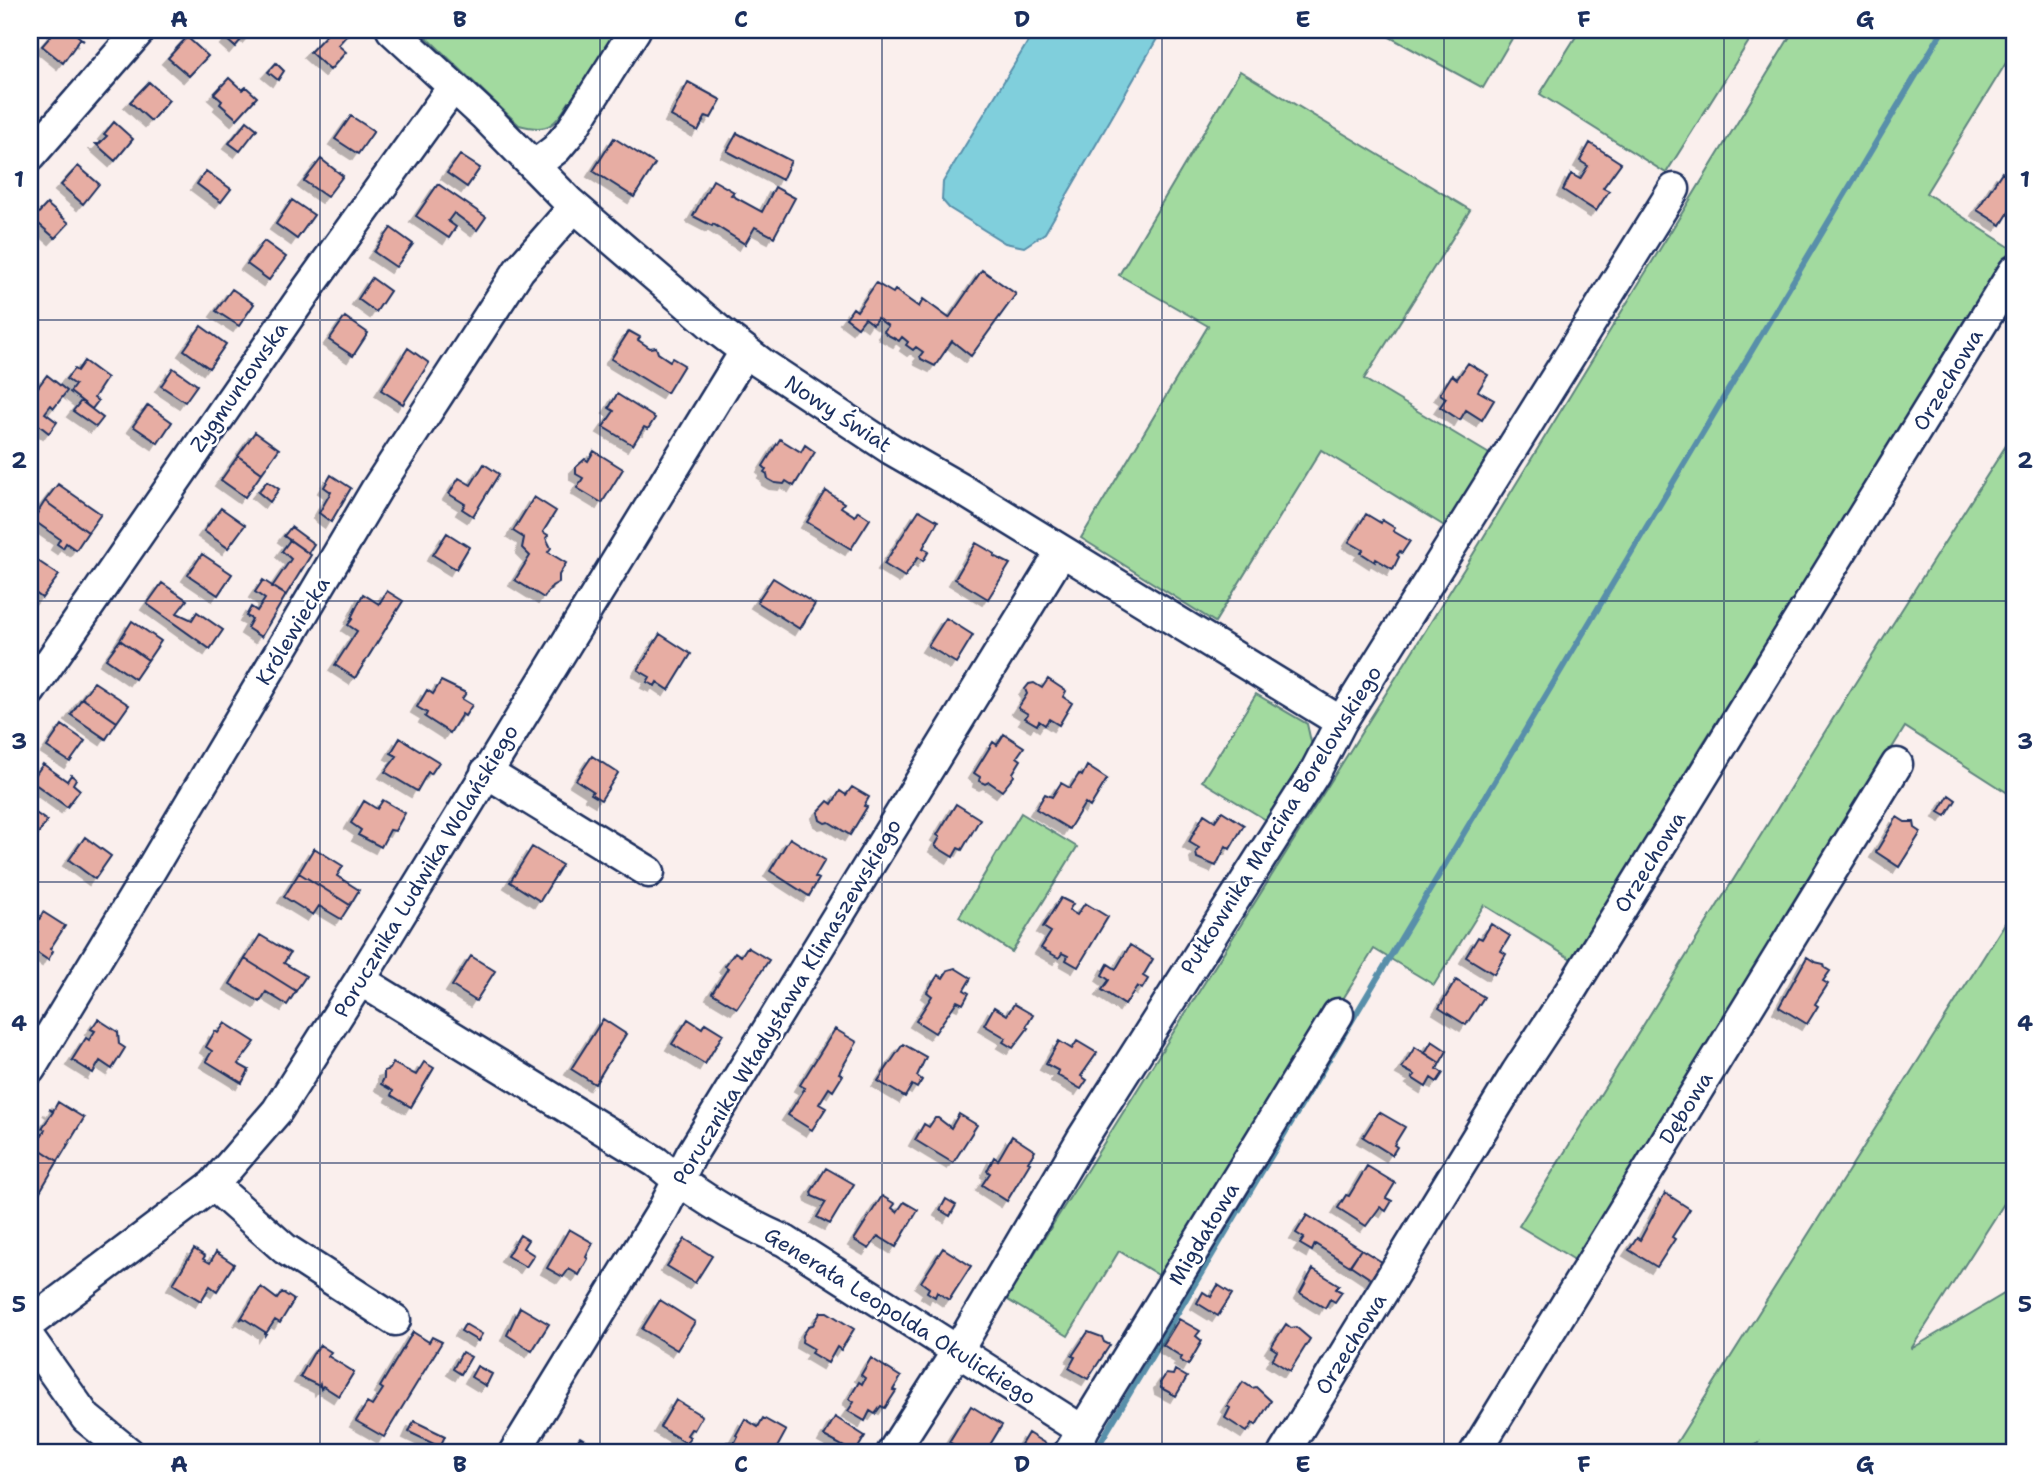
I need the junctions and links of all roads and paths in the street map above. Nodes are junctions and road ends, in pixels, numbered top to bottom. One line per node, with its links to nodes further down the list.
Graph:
1 (140, 30): 5 (street)
2 (392, 30): 4 (street, Nowy Świat)
3 (635, 30): 6 (street)
4 (453, 87): 6 (street, Nowy Świat); 12 (street, Zygmuntowska)
5 (30, 156)
6 (534, 166): 8 (street, Nowy Świat)
7 (1674, 189): 13 (street, Pułkownika Marcina Borelowskiego)
8 (574, 206): 10 (street, Nowy Świat); 19 (street, Królewiecka)
9 (2014, 271): 30 (street, Orzechowa)
10 (745, 352): 11 (street, Nowy Świat); 15 (street, Porucznika Ludwika Wolańskiego)
11 (1062, 551): 13 (street, Nowy Świat); 20 (street, Porucznika Władysława Klimaszewskiego)
12 (30, 691)
13 (1341, 722): 25 (street, Pułkownika Marcina Borelowskiego)
14 (1897, 764): 31 (street, Dębowa)
15 (486, 772): 16 (street); 17 (street, Porucznika Ludwika Wolańskiego)
16 (649, 872)
17 (360, 980): 20 (street, Generała Leopolda Okulickiego); 21 (street, Porucznika Ludwika Wolańskiego)
18 (1338, 1014): 26 (street, Migdałowa)
19 (30, 1069)
20 (677, 1180): 25 (street, Generała Leopolda Okulickiego); 28 (street, Porucznika Władysława Klimaszewskiego)
21 (213, 1185): 22 (street); 23 (street, Porucznika Ludwika Wolańskiego)
22 (395, 1320)
23 (30, 1323)
24 (30, 1339): 27 (street)
25 (958, 1350): 26 (street, Generała Leopolda Okulickiego); 29 (street, Pułkownika Marcina Borelowskiego)
26 (1076, 1442)
27 (129, 1453)
28 (514, 1453)
29 (892, 1453)
30 (1284, 1453)
31 (1475, 1453)

